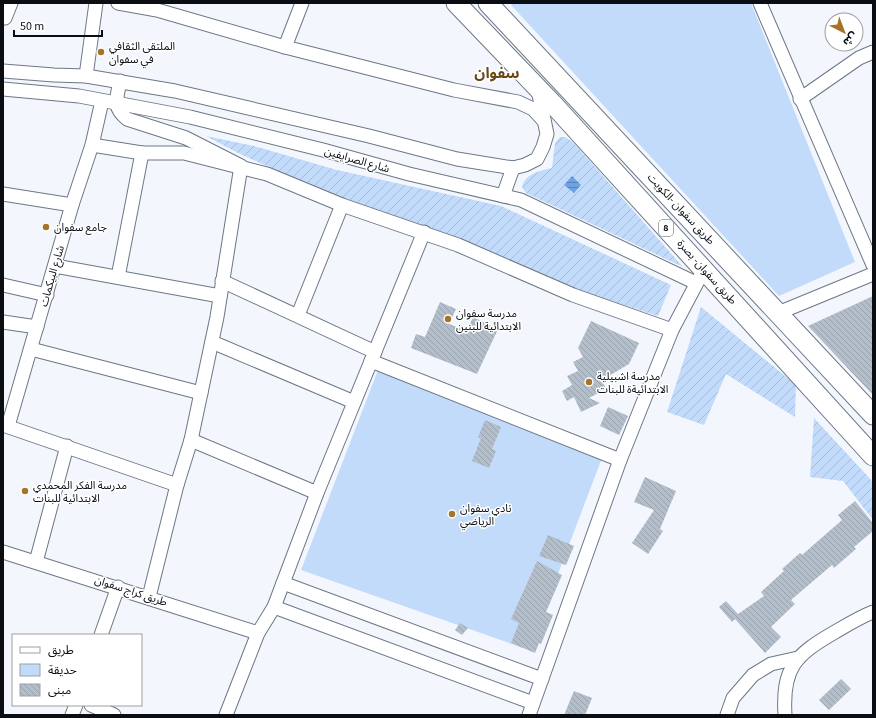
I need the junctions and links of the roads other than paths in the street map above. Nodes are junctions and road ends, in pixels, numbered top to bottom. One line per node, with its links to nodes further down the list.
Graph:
1 (11, 3): 8 (street)
2 (96, 3): 15 (street)
3 (118, 3): 9 (street)
4 (302, 3): 9 (street)
5 (456, 3): 13 (highway, طريق سفوان- بصرة / 8)
6 (760, 3): 19 (street)
7 (495, 5): 10 (highway, طريق سفوان -الكويت / 8)
8 (5, 18)
9 (285, 47): 23 (street)
10 (533, 51): 12 (highway, طريق سفوان -الكويت / 8); 13 (highway)
11 (873, 52): 19 (street)
12 (548, 66): 17 (highway); 44 (highway, طريق سفوان -الكويت / 8)
13 (517, 67): 17 (highway, طريق سفوان- بصرة / 8)
14 (4, 71): 15 (street); 18 (street)
15 (86, 76): 16 (street)
16 (120, 81): 21 (street); 29 (street)
17 (534, 84): 23 (street); 39 (highway, طريق سفوان- بصرة / 8)
18 (3, 89): 20 (street, شارع الصرايفين)
19 (800, 99): 35 (street)
20 (102, 101): 21 (street, شارع الصرايفين); 25 (street, شارع البيكمات)
21 (116, 104): 22 (street, شارع الصرايفين); 24 (street)
22 (190, 117): 24 (street); 31 (street, شارع الصرايفين)
23 (544, 121): 29 (street)
24 (186, 138): 26 (street); 28 (street)
25 (92, 145): 27 (street); 32 (street, شارع البيكمات)
26 (184, 153): 27 (street); 28 (street)
27 (142, 154): 38 (street)
28 (241, 166): 33 (street); 40 (street)
29 (506, 168): 31 (street)
30 (3, 194): 32 (street)
31 (503, 196): 39 (street, شارع الصرايفين)
32 (72, 205): 36 (street, شارع البيكمات)
33 (342, 205): 34 (street); 45 (street)
34 (424, 232): 48 (street); 51 (street)
35 (873, 265)
36 (55, 266): 38 (street); 42 (street, شارع البيكمات)
37 (873, 274): 44 (street)
38 (118, 277): 43 (street)
39 (700, 277): 48 (street); 58 (highway, طريق سفوان- بصرة / 8)
40 (222, 281): 43 (street); 45 (street)
41 (3, 285): 42 (street)
42 (47, 294): 47 (street, شارع البيكمات)
43 (220, 296): 49 (street)
44 (778, 313): 54 (highway, طريق سفوان -الكويت / 8)
45 (298, 315): 51 (street)
46 (3, 322): 47 (street)
47 (37, 328): 50 (street, شارع البيكمات)
48 (672, 330): 59 (street)
49 (212, 342): 52 (street); 53 (street)
50 (31, 349): 52 (street); 55 (street, شارع البيكمات)
51 (373, 357): 53 (street); 59 (street)
52 (201, 393): 56 (street)
53 (354, 402): 61 (street)
54 (873, 415)
55 (6, 426): 57 (street)
56 (191, 440): 60 (street); 61 (street)
57 (67, 446): 60 (street); 63 (street)
58 (873, 456)
59 (620, 460): 72 (street)
60 (177, 485): 66 (street)
61 (317, 493): 64 (street)
62 (3, 552): 63 (street, طريق كراج سفوان)
63 (36, 562): 65 (street, طريق كراج سفوان)
64 (284, 583): 67 (street); 72 (street)
65 (118, 587): 66 (street, طريق كراج سفوان); 70 (street)
66 (149, 597): 69 (street, طريق كراج سفوان)
67 (274, 607): 69 (street); 74 (street)
68 (873, 612): 71 (street)
69 (258, 633): 76 (street)
70 (101, 634)
71 (798, 658): 77 (street); 78 (street)
72 (542, 679): 74 (street)
73 (93, 706): 75 (street)
74 (531, 709)
75 (114, 715)
76 (226, 715)
77 (727, 715)
78 (785, 715)

